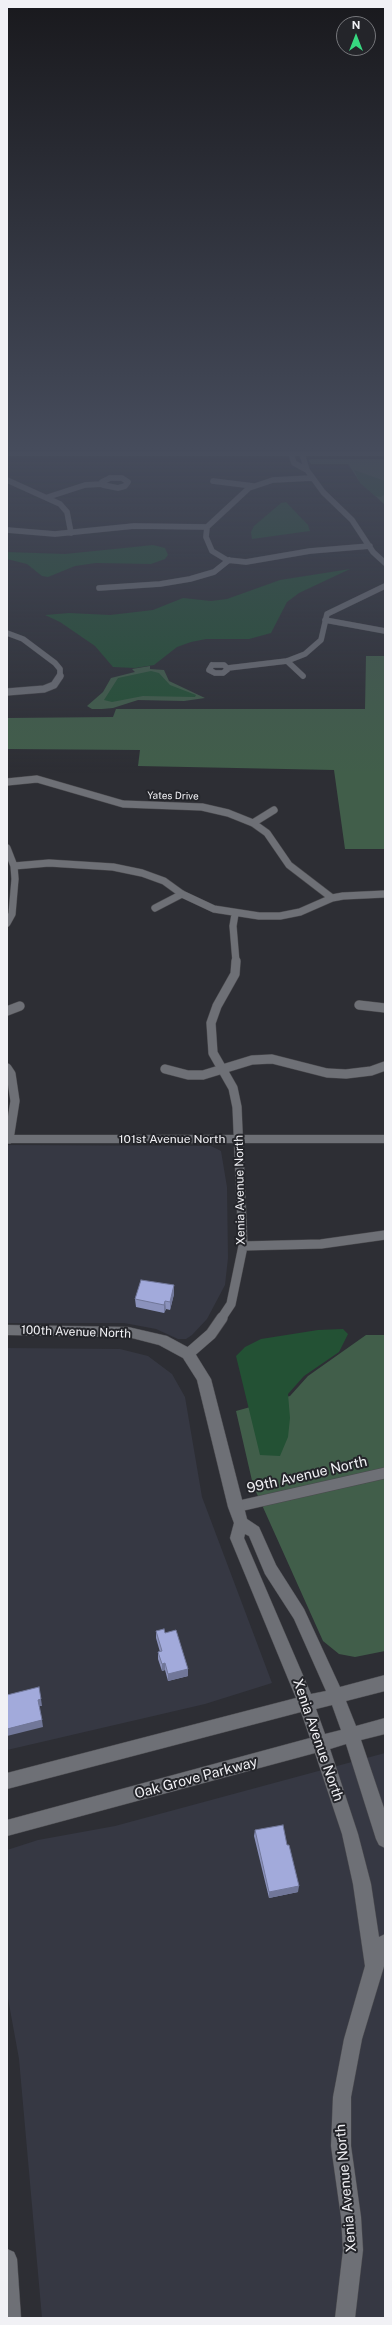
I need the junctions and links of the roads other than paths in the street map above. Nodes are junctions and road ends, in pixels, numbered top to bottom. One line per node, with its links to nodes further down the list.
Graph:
1 (224, 558): 3 (street)
2 (277, 558): 3 (street)
3 (229, 560): 5 (street)
4 (385, 586): 6 (street)
5 (100, 588)
6 (325, 620): 7 (street); 9 (street)
7 (385, 630)
8 (7, 633): 12 (street)
9 (287, 661): 10 (street); 11 (street)
10 (228, 668)
11 (303, 676)
12 (7, 692)
13 (7, 782): 15 (street, Yates Drive)
14 (274, 810): 15 (street)
15 (253, 823): 20 (street, Yates Drive)
16 (7, 848): 17 (street)
17 (14, 866): 18 (street); 23 (street)
18 (182, 894): 21 (street); 22 (street)
19 (385, 894): 20 (street)
20 (332, 898): 22 (street)
21 (155, 908)
22 (235, 914): 30 (street, Xenia Avenue North)
23 (7, 923)
24 (359, 1005): 26 (street)
25 (20, 1006): 27 (street)
26 (385, 1008)
27 (7, 1011)
28 (385, 1066): 30 (street)
29 (7, 1068): 33 (street)
30 (223, 1068): 31 (street); 32 (street, Xenia Avenue North)
31 (165, 1069)
32 (240, 1138): 33 (street, 101st Avenue North); 34 (street, 101st Avenue North); 36 (street, Xenia Avenue North)
33 (8, 1139)
34 (385, 1139)
35 (385, 1235): 36 (street)
36 (243, 1246): 38 (street, Xenia Avenue North)
37 (7, 1330): 38 (street, 100th Avenue North)
38 (188, 1354): 40 (street, Xenia Avenue North)
39 (385, 1472): 40 (street, 99th Avenue North)
40 (235, 1507): 41 (street, Xenia Avenue North)
41 (241, 1523): 43 (street, Xenia Avenue North); 44 (street, Xenia Avenue North)
42 (385, 1683): 43 (street)
43 (336, 1695): 44 (street); 46 (street, Xenia Avenue North)
44 (306, 1703): 47 (street, Xenia Avenue North); 48 (street)
45 (385, 1726): 46 (street, Oak Grove Parkway)
46 (351, 1735): 47 (street, Oak Grove Parkway); 50 (street, Xenia Avenue North)
47 (321, 1744): 49 (street, Oak Grove Parkway); 52 (street, Xenia Avenue North)
48 (7, 1781)
49 (7, 1828)
50 (385, 1839)
51 (385, 1943): 52 (street, Xenia Avenue North)
52 (374, 1966): 55 (street, Xenia Avenue North)
53 (7, 2259): 54 (street)
54 (11, 2318)
55 (344, 2318)

